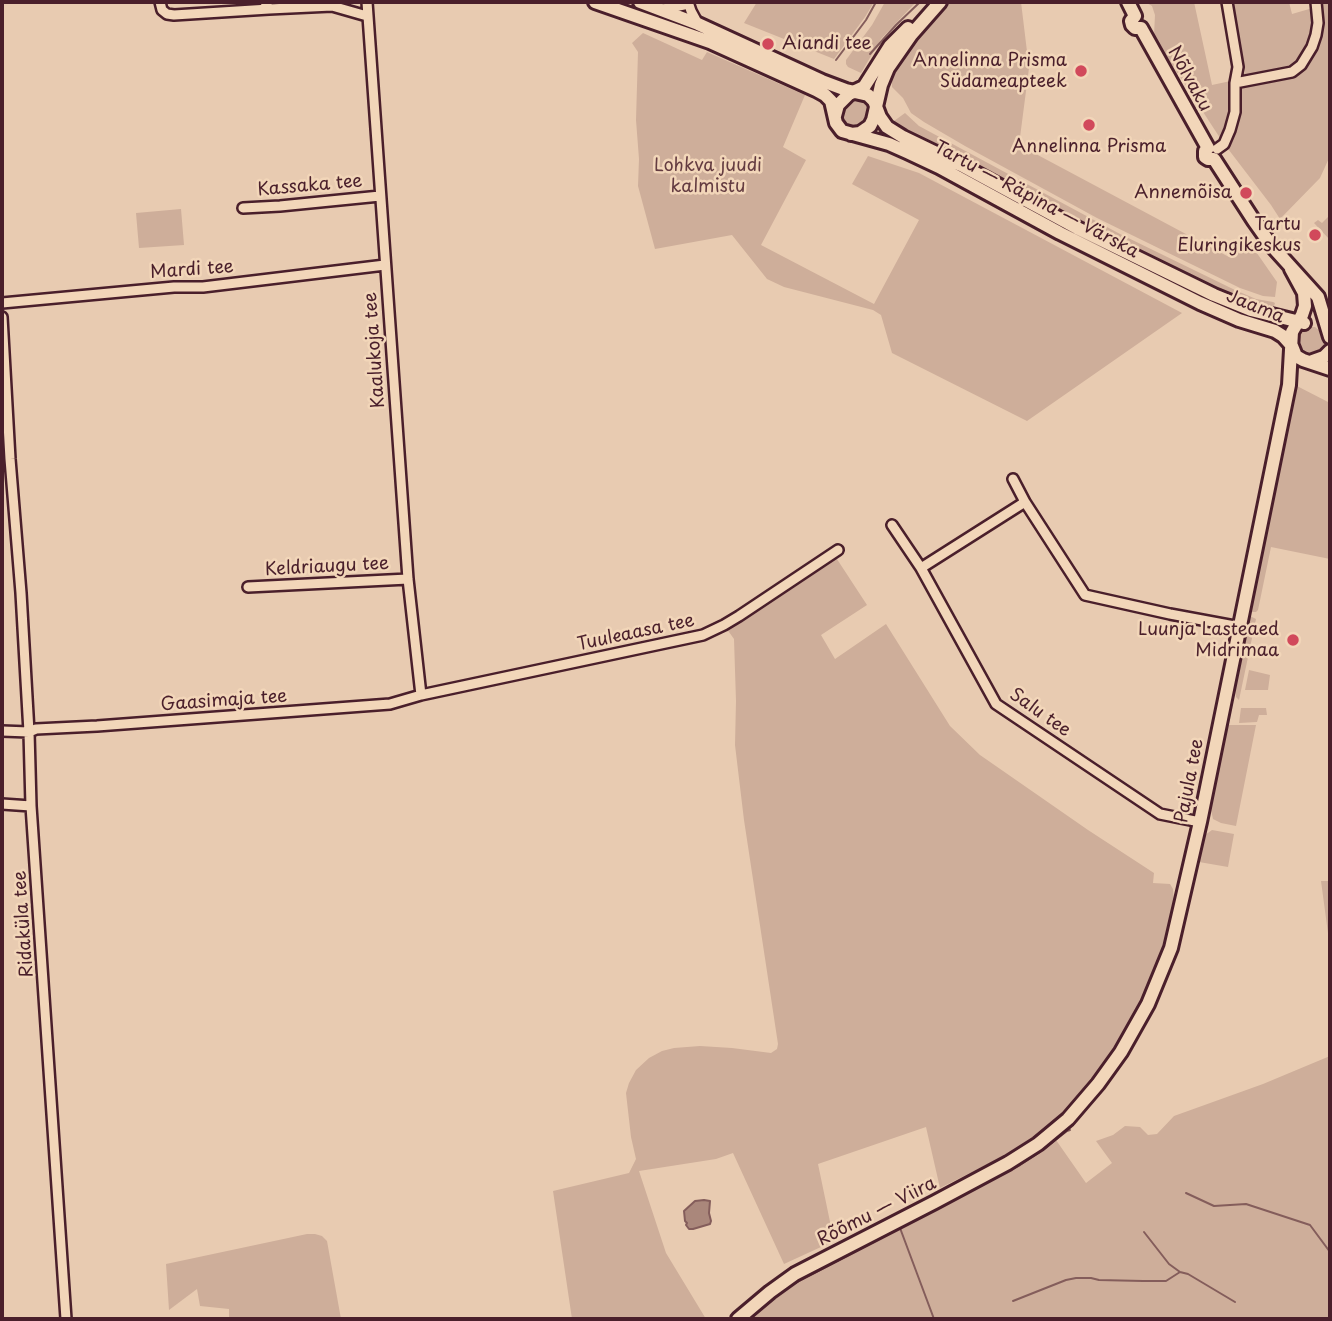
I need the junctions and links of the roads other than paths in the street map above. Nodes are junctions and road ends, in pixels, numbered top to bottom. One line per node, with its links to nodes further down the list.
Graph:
1 (160, 2): 11 (street)
2 (367, 2): 13 (street, Kaalukoja tee)
3 (594, 2): 18 (main road)
4 (640, 2): 12 (main road)
5 (688, 2): 12 (street); 14 (street)
6 (932, 2): 16 (main road)
7 (940, 2): 17 (main road)
8 (1128, 2): 20 (main road, Nõlvaku)
9 (1227, 2): 15 (street)
10 (1316, 2): 15 (street)
11 (267, 5): 13 (street)
12 (660, 9): 14 (main road)
13 (367, 16): 21 (street, Kaalukoja tee)
14 (698, 24): 16 (main road)
15 (1235, 83): 20 (street)
16 (857, 92): 17 (main road); 18 (main road)
17 (875, 106): 19 (main road); 25 (main road, Tartu — Räpina — Värska)
18 (835, 117): 19 (main road)
19 (850, 134): 27 (main road, Tartu — Räpina — Värska)
20 (1213, 152): 24 (main road, Nõlvaku)
21 (380, 196): 22 (street, Kassaka tee); 23 (street, Kaalukoja tee)
22 (243, 208)
23 (385, 265): 26 (street, Mardi tee); 41 (street, Kaalukoja tee)
24 (1291, 269): 29 (main road, Nõlvaku); 30 (main road, Nõlvaku)
25 (1214, 295): 29 (main road, Jaama)
26 (2, 303)
27 (1203, 304): 31 (main road, Jaama)
28 (2, 317): 46 (street, Ridaküla tee)
29 (1299, 324): 30 (main road, Jaama); 31 (main road, Nõlvaku)
30 (1330, 337)
31 (1292, 346): 33 (main road, Jaama); 35 (main road)
32 (1330, 351): 33 (main road)
33 (1311, 362): 34 (main road); 35 (main road)
34 (1330, 369)
35 (1289, 385): 43 (main road, Pajula tee)
36 (1013, 479): 37 (street)
37 (1025, 502): 40 (street); 43 (street)
38 (892, 525): 40 (street, Salu tee)
39 (838, 550): 44 (street, Tuuleaasa tee)
40 (921, 568): 49 (street, Salu tee)
41 (408, 579): 42 (street, Keldriaugu tee); 44 (street, Kaalukoja tee)
42 (248, 587)
43 (1240, 627): 49 (main road, Pajula tee)
44 (421, 695): 46 (street, Gaasimaja tee)
45 (2, 731): 46 (street, Gaasimaja tee)
46 (29, 732): 48 (street, Ridaküla tee)
47 (2, 804): 48 (street)
48 (31, 806): 51 (street, Ridaküla tee)
49 (1200, 822): 50 (main road, Pajula tee)
50 (1038, 1144): 52 (main road, Rõõmu — Viira)
51 (66, 1319)
52 (738, 1319)

